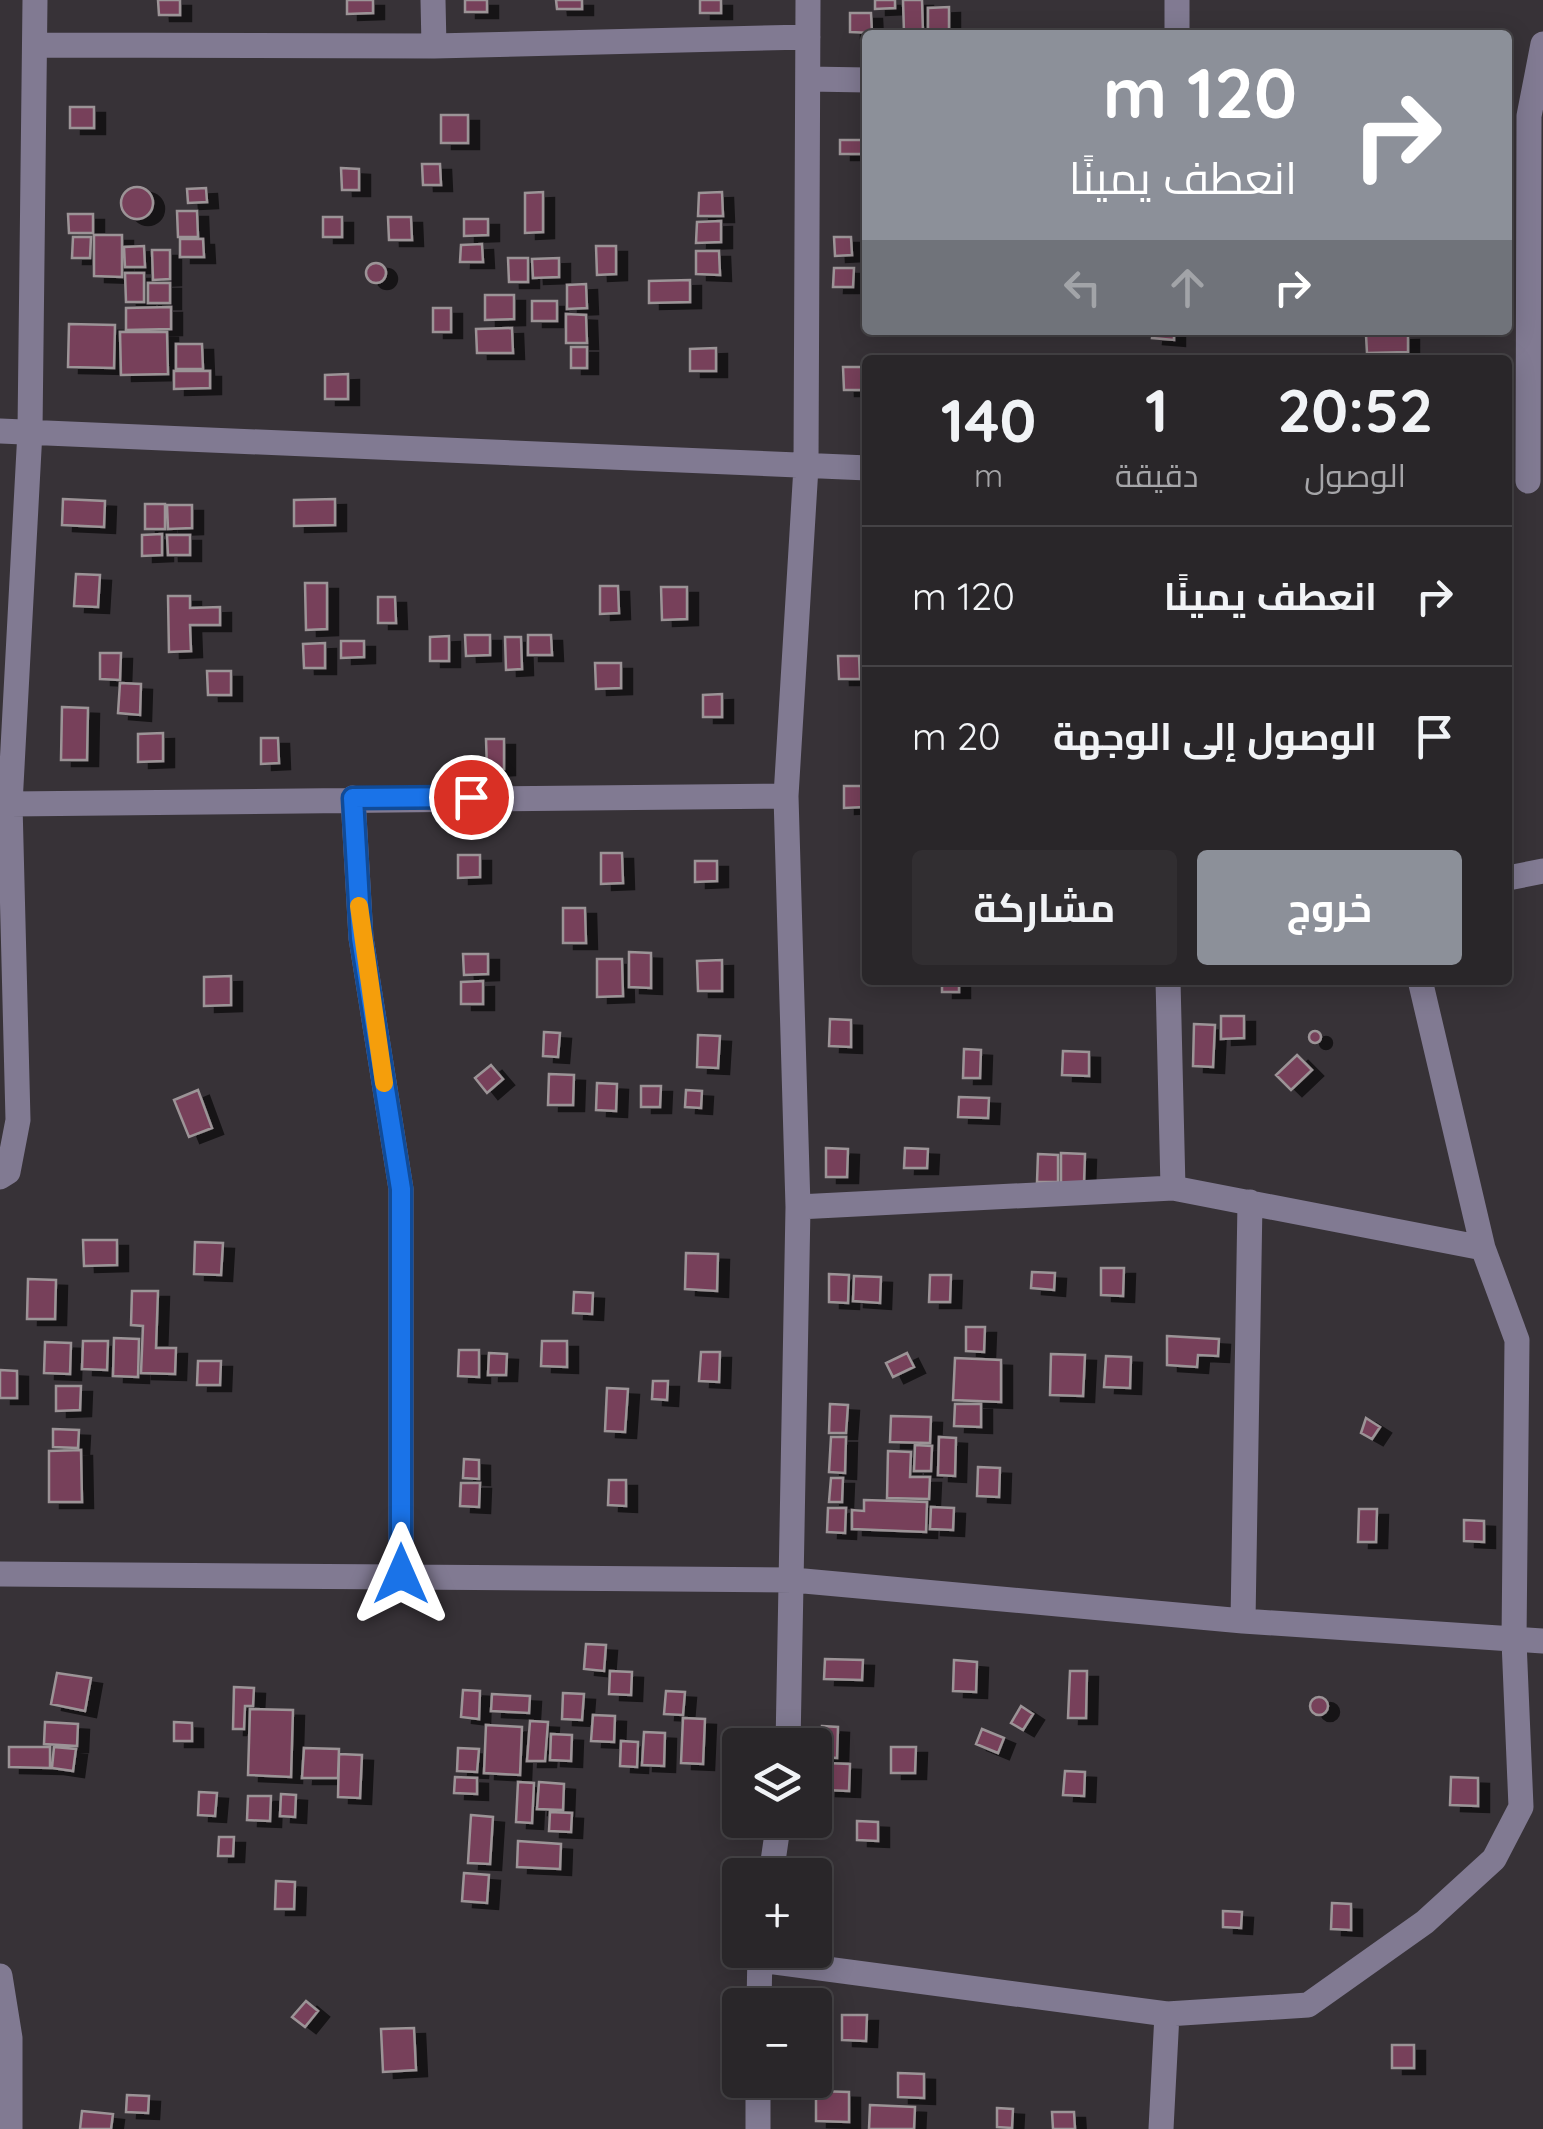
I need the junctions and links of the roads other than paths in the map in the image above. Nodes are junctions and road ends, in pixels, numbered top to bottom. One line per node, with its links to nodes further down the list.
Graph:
1 (35, 0): 8 (street)
2 (433, 0): 9 (street)
3 (808, 0): 6 (street)
4 (1177, 0): 5 (street)
5 (1177, 30)
6 (808, 37): 9 (street); 10 (street)
7 (1543, 44): 12 (street)
8 (35, 45): 9 (street); 14 (street)
9 (434, 46)
10 (808, 79): 11 (street); 15 (street)
11 (862, 80)
12 (1518, 115): 17 (street)
13 (0, 431): 14 (street)
14 (30, 431): 15 (street); 20 (street)
15 (806, 468): 16 (street); 18 (street)
16 (862, 468)
17 (1526, 481)
18 (786, 796): 19 (street); 28 (street)
19 (353, 798): 20 (street); 31 (street)
20 (10, 804): 25 (street)
21 (1543, 871): 22 (street)
22 (1512, 877)
23 (1168, 985): 26 (street)
24 (1421, 985): 29 (street)
25 (0, 1178)
26 (1172, 1188): 27 (street); 28 (street)
27 (1250, 1202): 29 (street); 33 (street)
28 (798, 1207): 32 (street)
29 (1483, 1248): 34 (street)
30 (0, 1574): 31 (street)
31 (401, 1574): 32 (street)
32 (793, 1580): 33 (street); 36 (street)
33 (1242, 1621): 34 (street)
34 (1514, 1641): 35 (street); 39 (street)
35 (1543, 1641)
36 (789, 1728)
37 (832, 1965): 39 (street)
38 (0, 1976): 41 (street)
39 (1167, 2014): 43 (street)
40 (758, 2098): 42 (street)
41 (10, 2129)
42 (758, 2129)
43 (1161, 2129)

